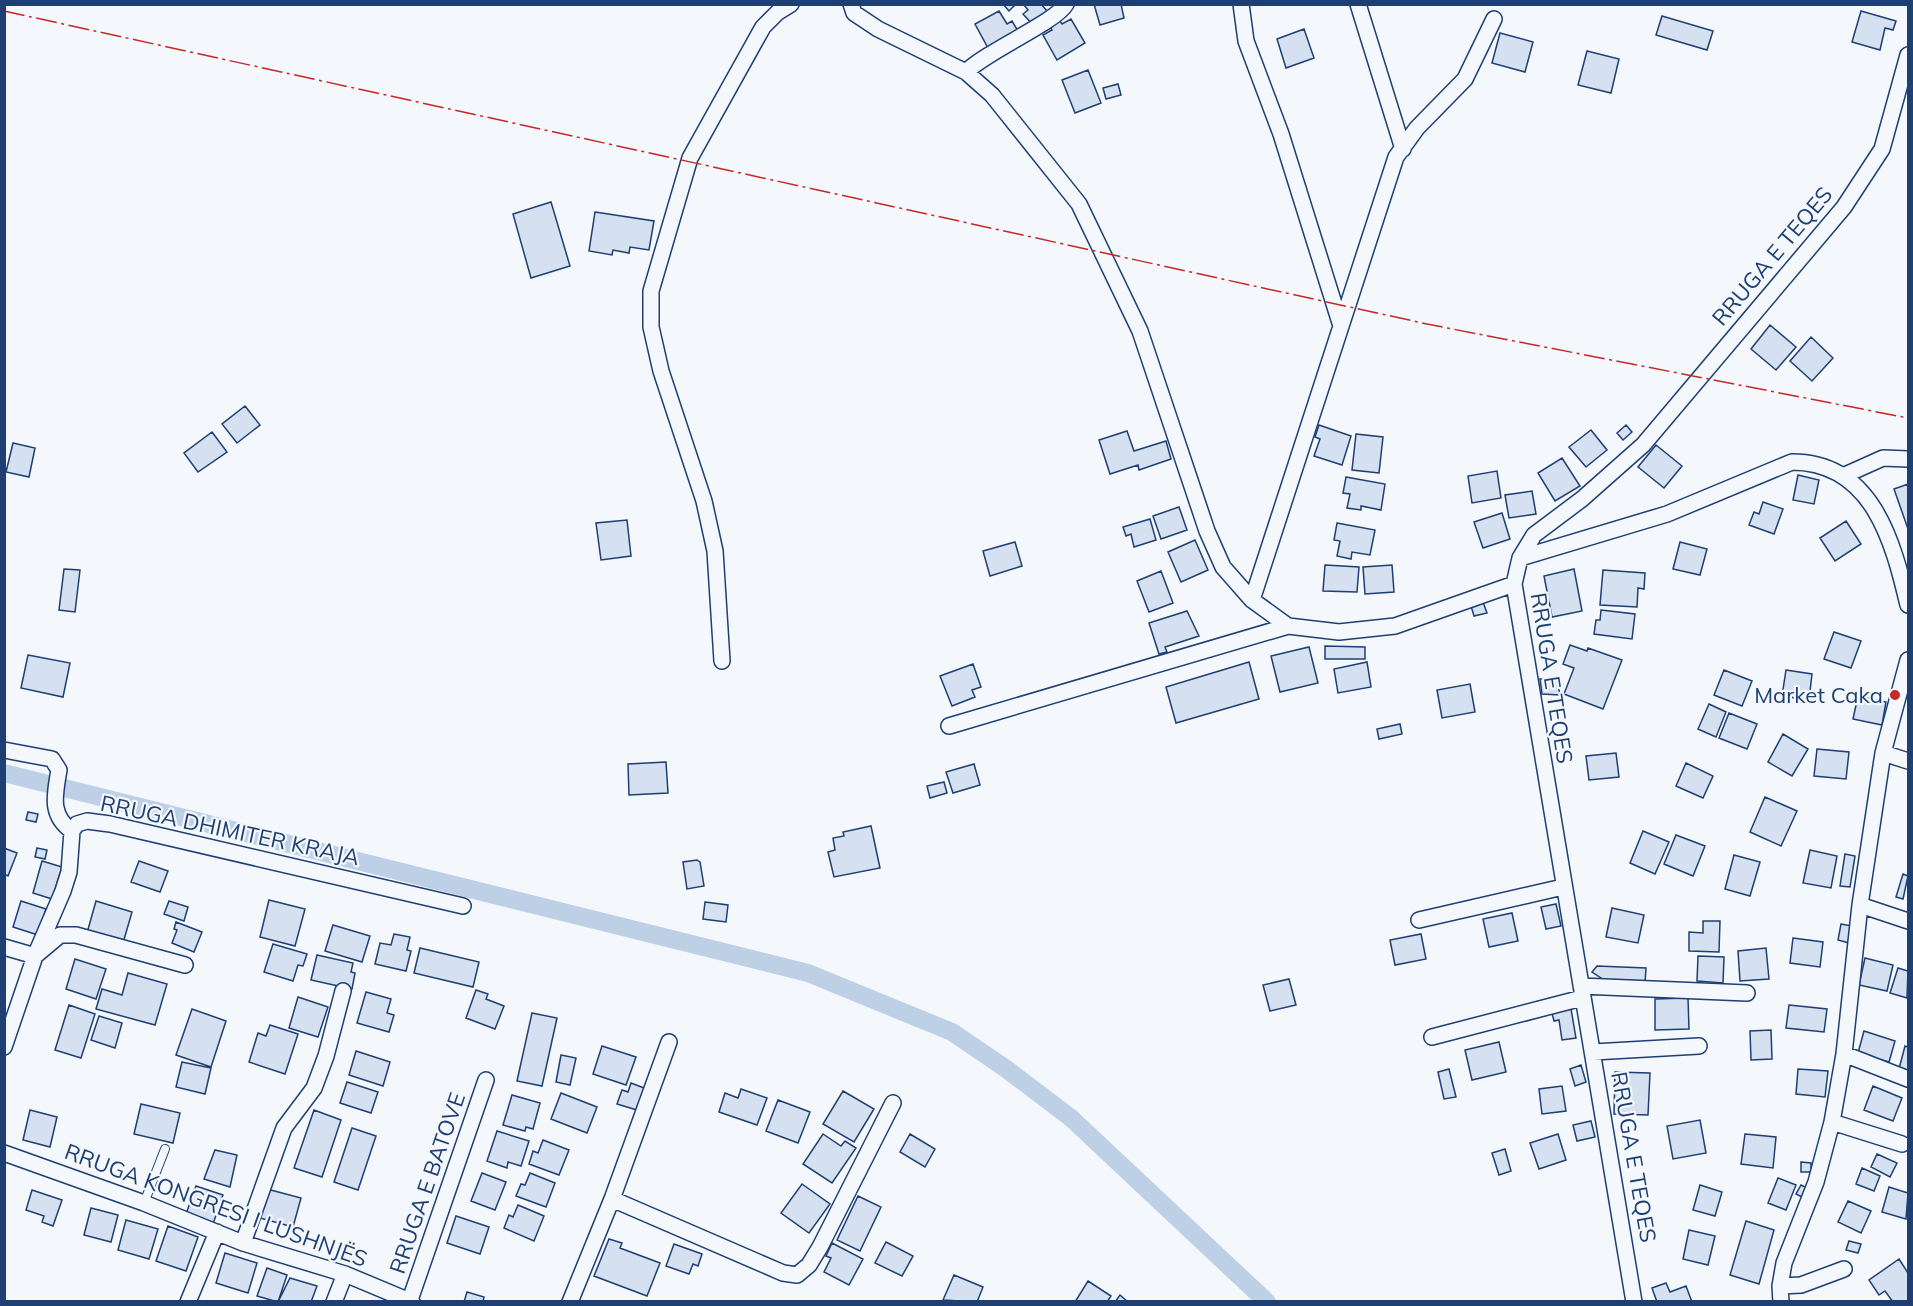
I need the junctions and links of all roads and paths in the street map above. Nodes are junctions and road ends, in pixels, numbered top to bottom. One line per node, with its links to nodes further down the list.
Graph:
1 (792, 4): 19 (street)
2 (851, 4): 8 (street)
3 (1066, 4): 8 (street)
4 (1241, 4): 10 (street)
5 (1358, 4): 9 (street)
6 (1494, 18): 9 (street)
7 (1908, 55): 13 (street, RRUGA E TEQES)
8 (966, 72): 15 (street)
9 (1402, 148): 10 (street)
10 (1341, 326): 15 (street)
11 (1908, 459): 12 (street)
12 (1845, 475): 13 (street); 16 (street)
13 (1520, 558): 14 (street, RRUGA E TEQES)
14 (1514, 584): 17 (street); 25 (street, RRUGA E TEQES)
15 (1252, 600): 17 (street)
16 (1908, 605)
17 (1288, 626): 20 (street)
18 (1908, 660): 22 (street)
19 (722, 661)
20 (949, 726)
21 (4, 750): 24 (street)
22 (1883, 753): 23 (street); 26 (street)
23 (1908, 761)
24 (72, 831): 27 (street, RRUGA DHIMITER KRAJA); 31 (street, RRUGA DHIMITER KRAJA)
25 (1563, 886): 28 (street); 34 (street, RRUGA E TEQES)
26 (1860, 905): 29 (street); 41 (street)
27 (463, 906)
28 (1419, 920)
29 (1908, 921)
30 (4, 947): 31 (street)
31 (36, 956): 32 (street); 39 (street, RRUGA DHIMITER KRAJA)
32 (184, 965)
33 (343, 991): 52 (street)
34 (1581, 992): 35 (street); 36 (street); 40 (street, RRUGA E TEQES)
35 (1748, 993)
36 (1432, 1037)
37 (669, 1042): 49 (street)
38 (1699, 1046): 40 (street)
39 (4, 1047)
40 (1593, 1052): 60 (street, RRUGA E TEQES)
41 (1844, 1054): 42 (street); 45 (street)
42 (1908, 1079)
43 (486, 1080): 56 (street, RRUGA E BATOVE)
44 (893, 1102): 49 (street)
45 (1832, 1122): 46 (street); 55 (street)
46 (1902, 1144)
47 (165, 1149): 50 (lane)
48 (4, 1153): 50 (street, RRUGA KONGRESI I LUSHNJËS)
49 (612, 1198): 59 (street)
50 (144, 1203): 51 (street, RRUGA KONGRESI I LUSHNJËS)
51 (217, 1232): 52 (street, RRUGA KONGRESI I LUSHNJËS); 57 (street)
52 (243, 1243): 54 (street, RRUGA KONGRESI I LUSHNJËS)
53 (1844, 1269): 55 (street)
54 (345, 1274): 56 (street, RRUGA KONGRESI I LUSHNJËS); 58 (street)
55 (1780, 1294)
56 (411, 1301)
57 (188, 1302)
58 (334, 1302)
59 (570, 1302)
60 (1634, 1302)

